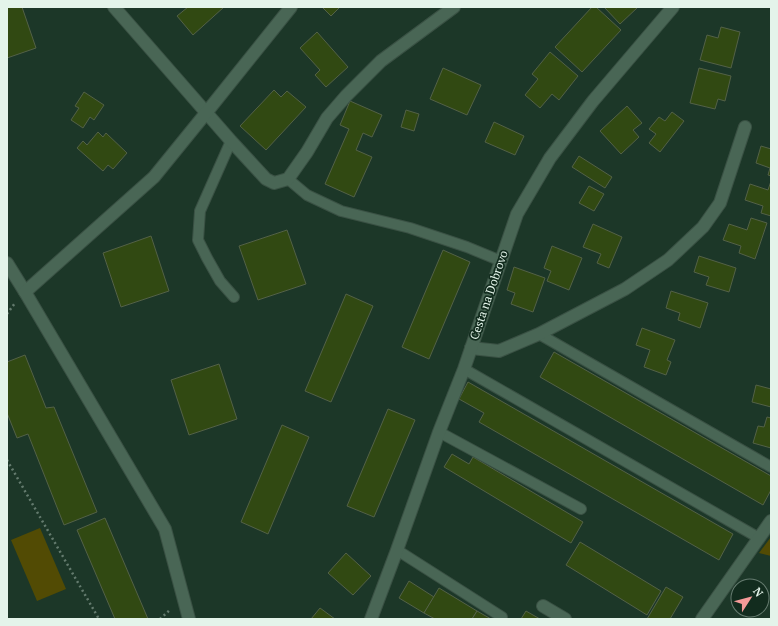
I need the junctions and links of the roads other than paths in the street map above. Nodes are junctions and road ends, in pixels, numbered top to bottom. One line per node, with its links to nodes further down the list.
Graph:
1 (291, 7): 5 (street)
2 (454, 7): 8 (street)
3 (673, 7): 9 (street, Cesta na Dobrovo)
4 (116, 8): 5 (street)
5 (206, 113): 7 (street); 11 (street)
6 (745, 128): 13 (street)
7 (231, 141): 8 (street); 12 (lane)
8 (288, 179): 9 (lane)
9 (501, 261): 14 (street, Cesta na Dobrovo)
10 (7, 263): 11 (street)
11 (25, 292): 24 (street)
12 (234, 297)
13 (539, 334): 14 (street); 17 (lane)
14 (471, 348): 15 (street, Cesta na Dobrovo)
15 (464, 369): 16 (street, Cesta na Dobrovo); 20 (lane)
16 (439, 432): 18 (lane); 21 (street, Cesta na Dobrovo)
17 (771, 467)
18 (580, 509)
19 (771, 521): 20 (street)
20 (759, 538): 27 (street)
21 (397, 550): 23 (lane); 25 (street, Cesta na Dobrovo)
22 (543, 606): 26 (street)
23 (502, 617)
24 (189, 619)
25 (371, 619)
26 (565, 619)
27 (702, 619)

